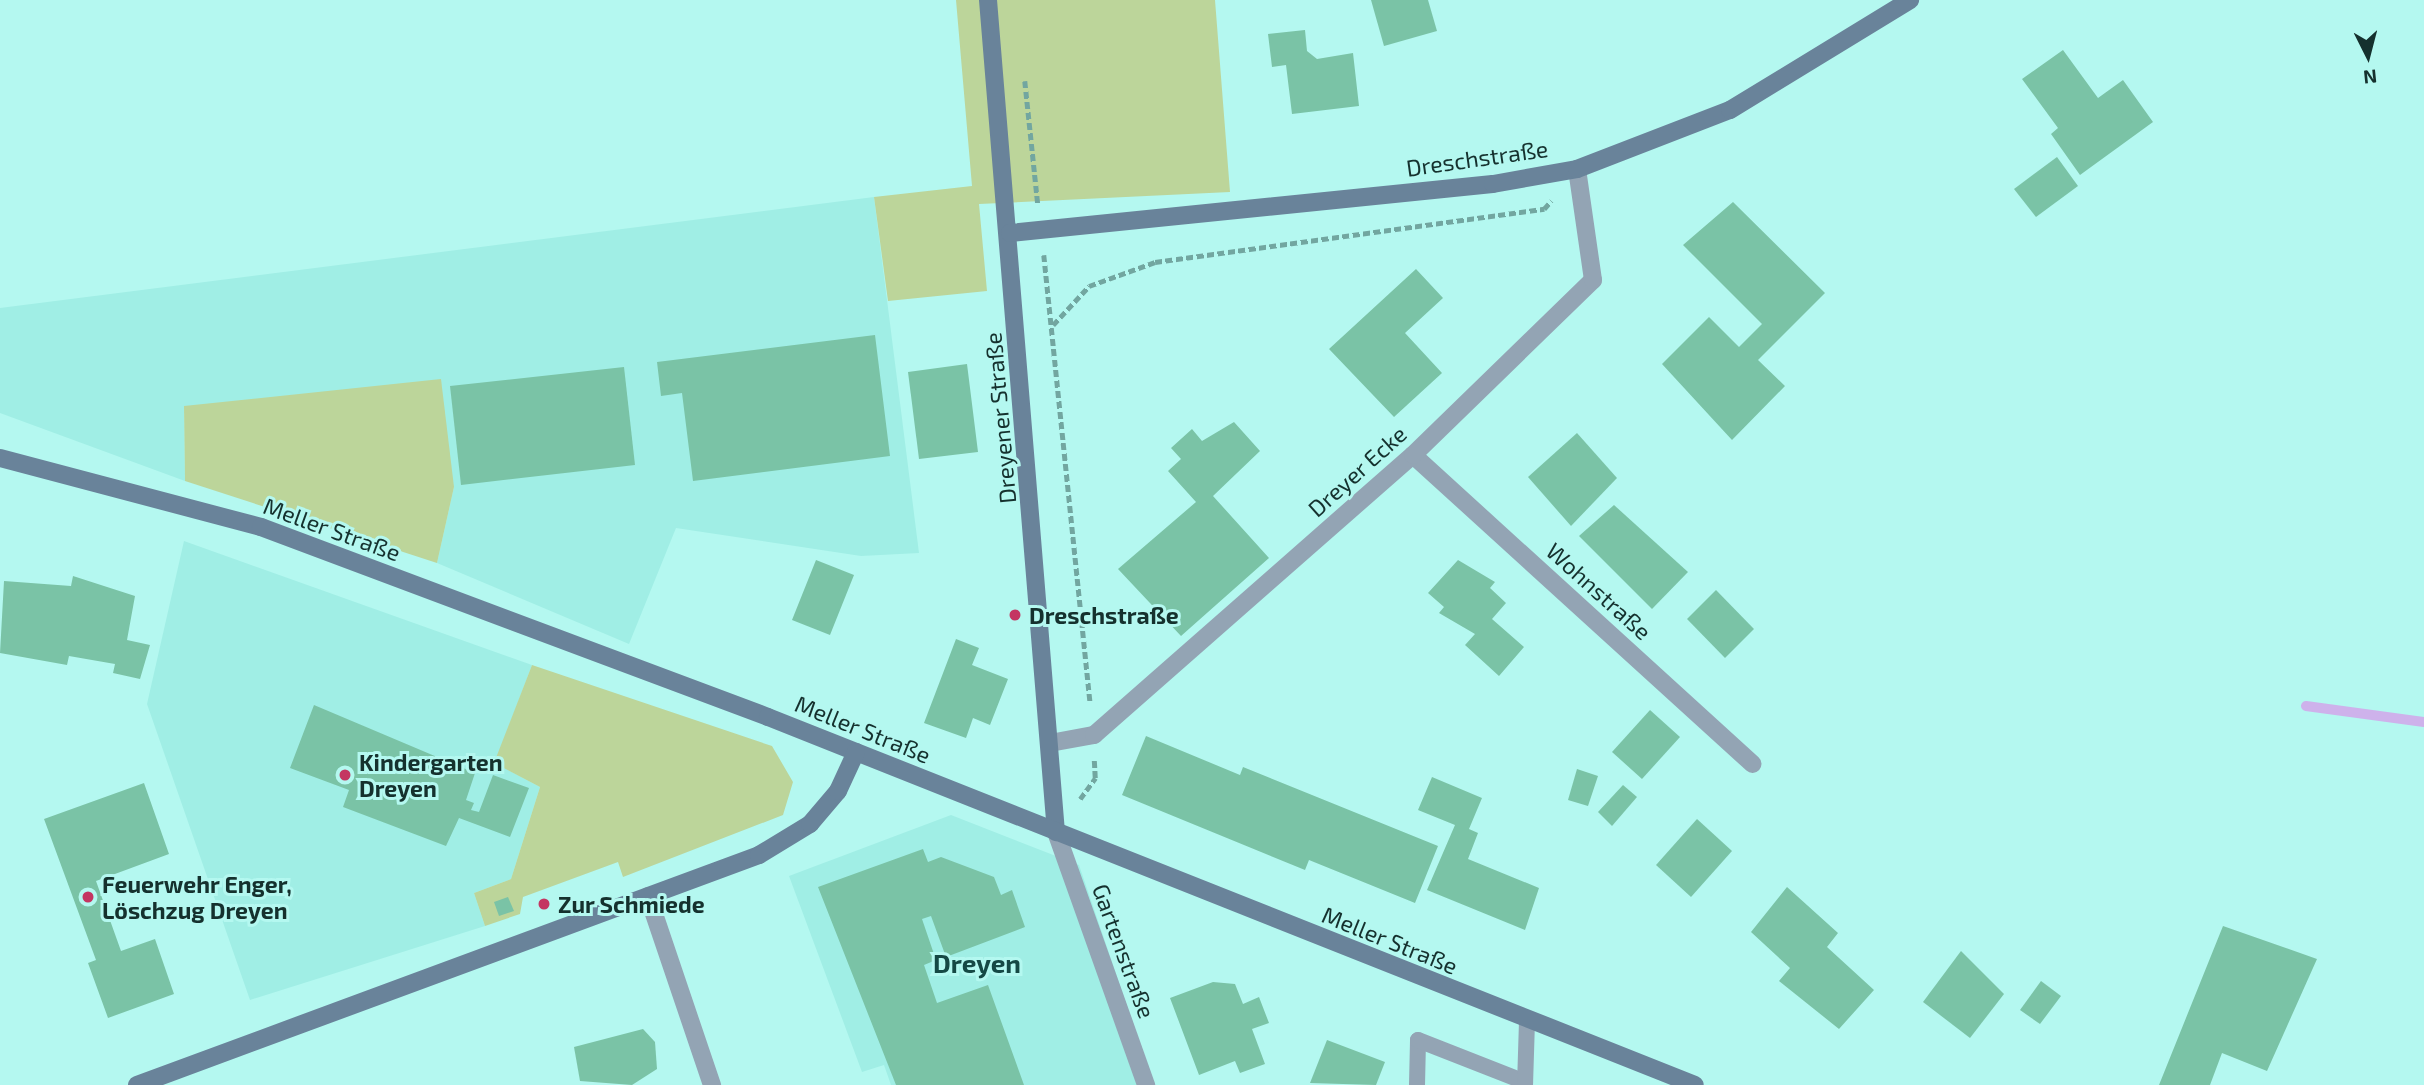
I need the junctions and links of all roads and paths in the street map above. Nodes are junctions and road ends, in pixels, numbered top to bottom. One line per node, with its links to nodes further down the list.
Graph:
1 (988, 0): 6 (street, Dreyener Straße)
2 (1910, 0): 4 (street, Dreschstraße)
3 (1024, 67): 5 (path)
4 (1577, 169): 5 (street, Dreschstraße); 7 (path); 8 (street, Dreyer Ecke)
5 (1041, 229): 6 (street, Dreschstraße); 7 (path)
6 (1010, 233): 11 (street, Dreyener Straße)
7 (1052, 326): 10 (path)
8 (1413, 455): 10 (street, Dreyer Ecke); 13 (street, Wohnstraße)
9 (0, 458): 12 (street, Meller Straße)
10 (1094, 735): 11 (street); 14 (path)
11 (1050, 743): 14 (street, Dreyener Straße)
12 (856, 752): 14 (street, Meller Straße); 15 (street)
13 (1753, 764)
14 (1056, 832): 16 (street, Meller Straße); 20 (street, Gartenstraße)
15 (648, 896): 18 (street); 19 (street)
16 (1527, 1021): 17 (lane); 22 (street, Meller Straße)
17 (1525, 1083): 21 (lane)
18 (137, 1085)
19 (712, 1085)
20 (1146, 1085)
21 (1418, 1085)
22 (1695, 1085)

